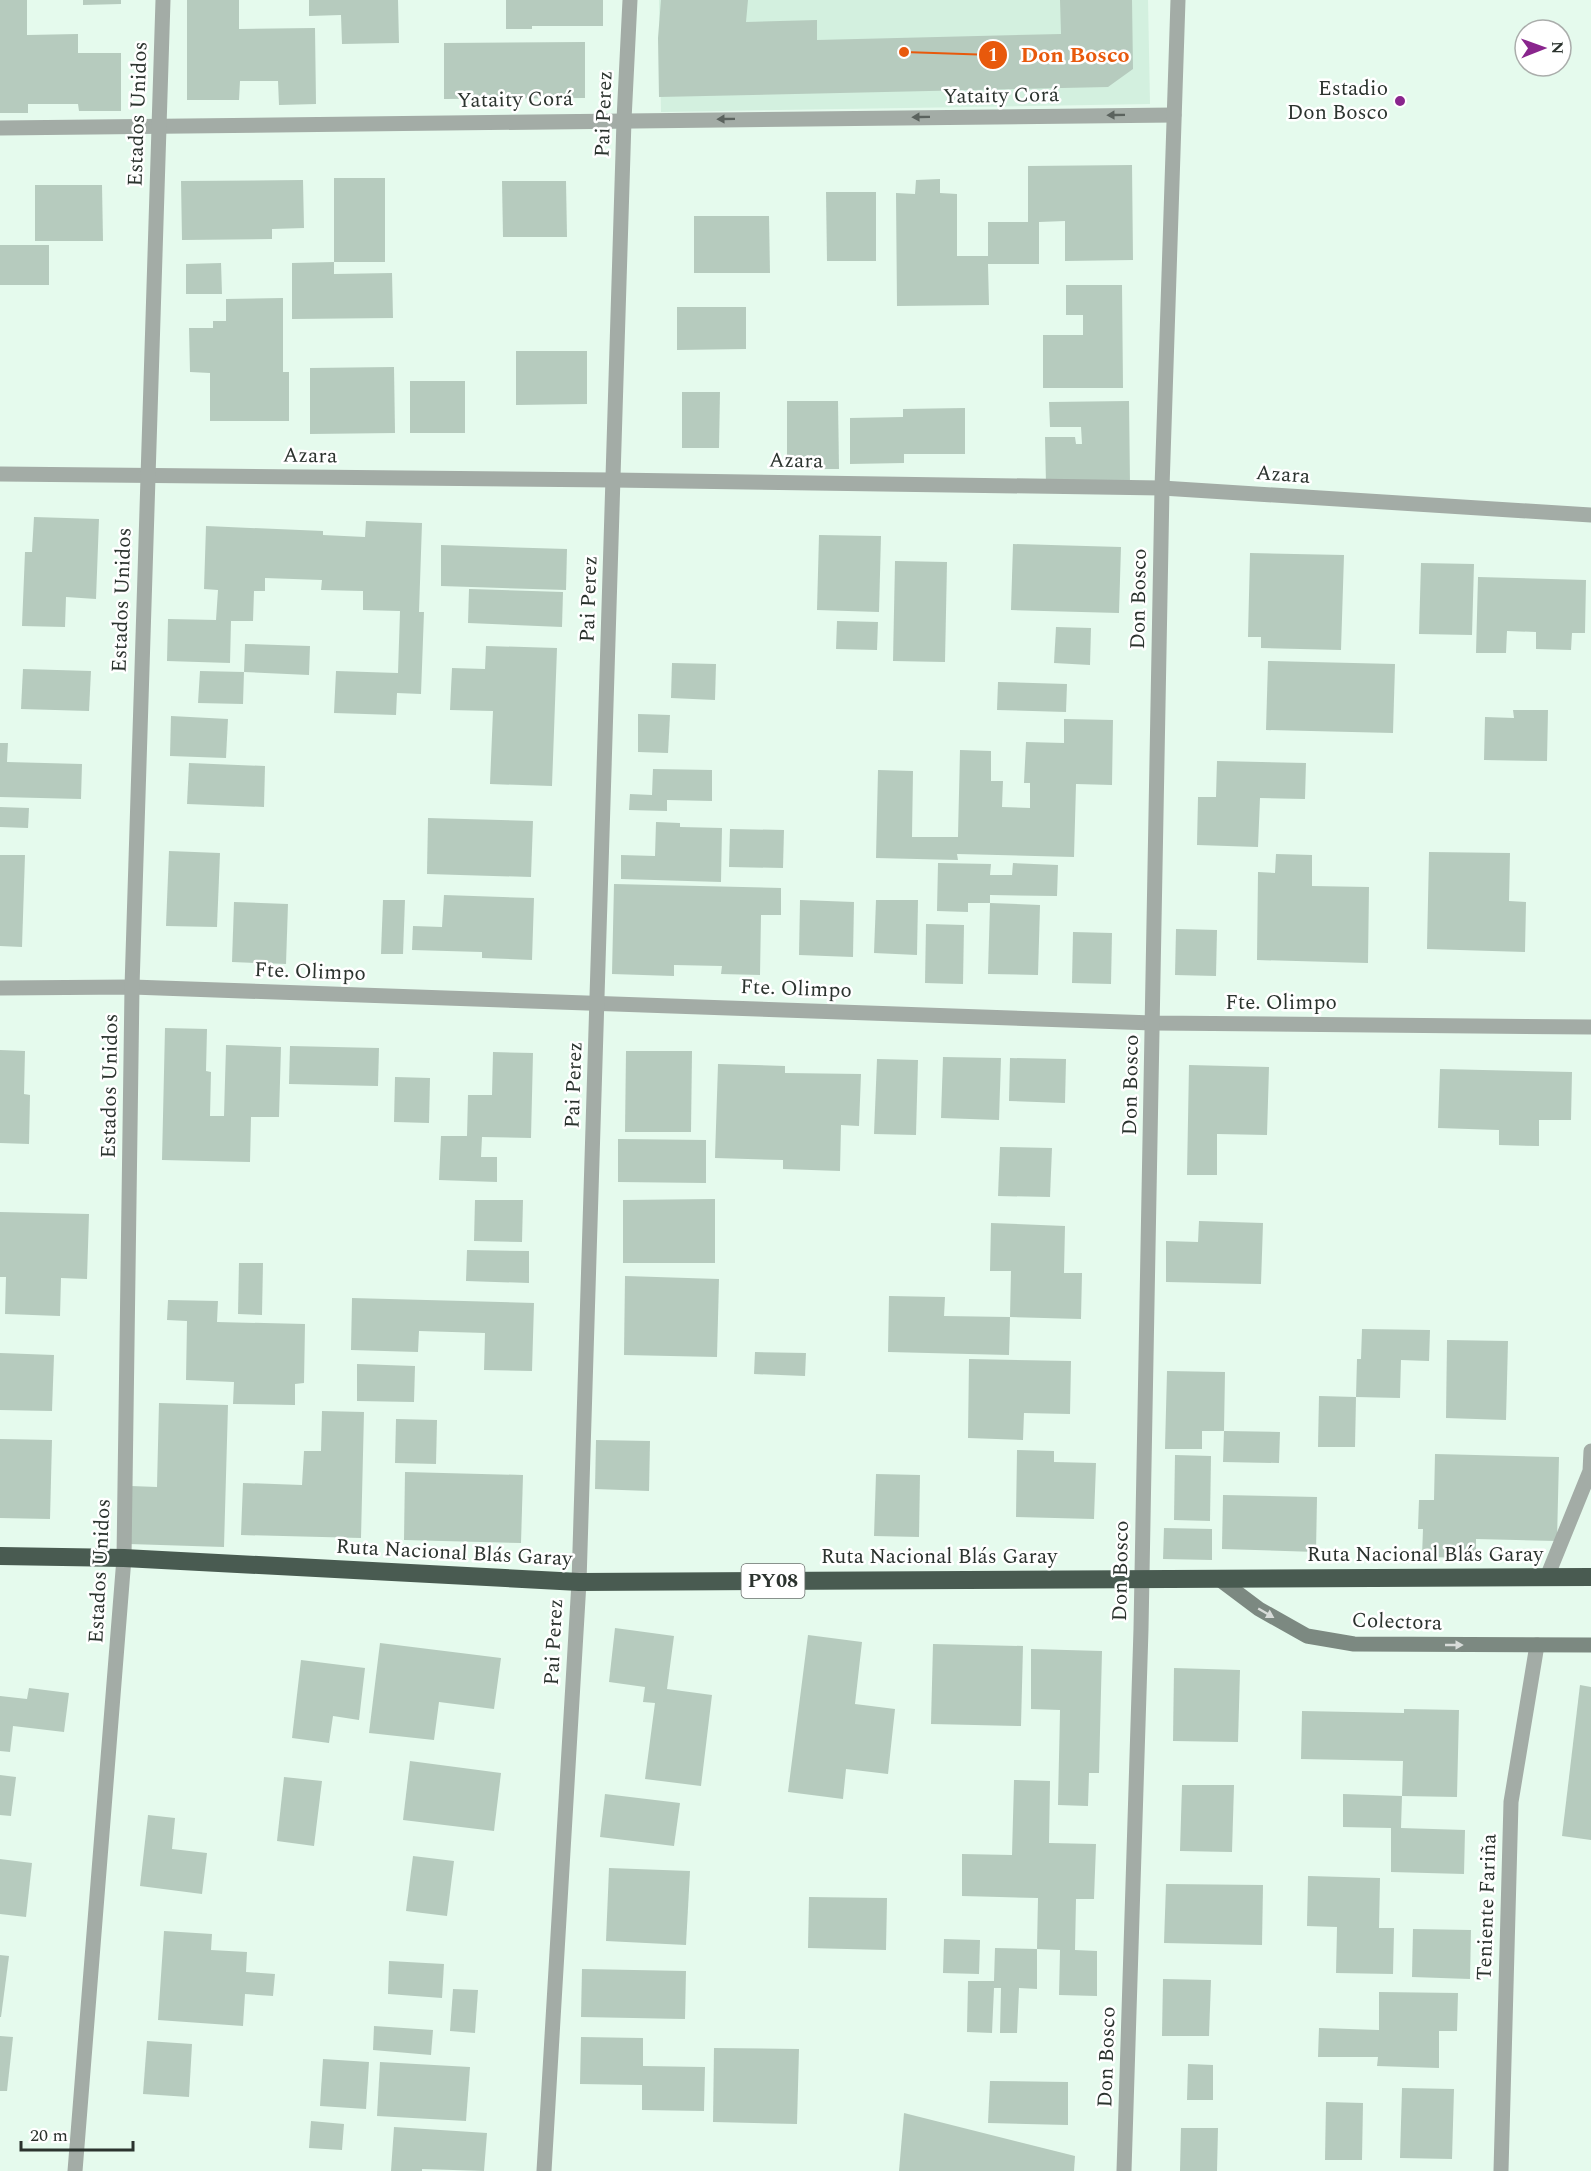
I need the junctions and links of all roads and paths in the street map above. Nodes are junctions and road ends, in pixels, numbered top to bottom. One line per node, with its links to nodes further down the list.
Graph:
1 (163, 0): 6 (street, Estados Unidos)
2 (630, 0): 5 (street, Pai Perez)
3 (1178, 0): 4 (street, Don Bosco)
4 (1174, 115): 5 (street, Yataity Corá, one-way to 5); 11 (street, Don Bosco)
5 (624, 120): 6 (street, Yataity Corá); 10 (street, Pai Perez)
6 (158, 126): 7 (street, Yataity Corá); 9 (street, Estados Unidos)
7 (0, 128)
8 (0, 474): 9 (street, Azara)
9 (147, 475): 10 (street, Azara); 13 (street, Estados Unidos)
10 (614, 480): 11 (street, Azara); 15 (street, Pai Perez)
11 (1162, 488): 12 (street, Azara); 16 (street, Don Bosco)
12 (1591, 515)
13 (132, 987): 14 (street, Fte. Olimpo); 15 (street, Fte. Olimpo); 20 (street, Estados Unidos)
14 (0, 988)
15 (598, 1002): 16 (street, Fte. Olimpo); 25 (street, Pai Perez)
16 (1153, 1023): 17 (street, Fte. Olimpo); 23 (street, Don Bosco)
17 (1591, 1026)
18 (1591, 1451): 21 (street)
19 (0, 1556): 20 (highway, Ruta Nacional Blás Garay / PY08)
20 (124, 1558): 25 (highway, Ruta Nacional Blás Garay / PY08); 28 (street, Estados Unidos)
21 (1547, 1577): 22 (highway, Ruta Nacional Blás Garay / PY08); 24 (highway, Ruta Nacional Blás Garay / PY08)
22 (1591, 1577)
23 (1142, 1579): 24 (highway, Ruta Nacional Blás Garay / PY08); 25 (highway, Ruta Nacional Blás Garay / PY08); 30 (street, Don Bosco)
24 (1219, 1579): 26 (main road, Colectora, one-way to 26)
25 (579, 1581): 29 (street, Pai Perez)
26 (1537, 1645): 27 (main road, Colectora); 31 (street, Teniente Fariña)
27 (1591, 1646)
28 (75, 2171)
29 (544, 2171)
30 (1124, 2171)
31 (1501, 2171)

